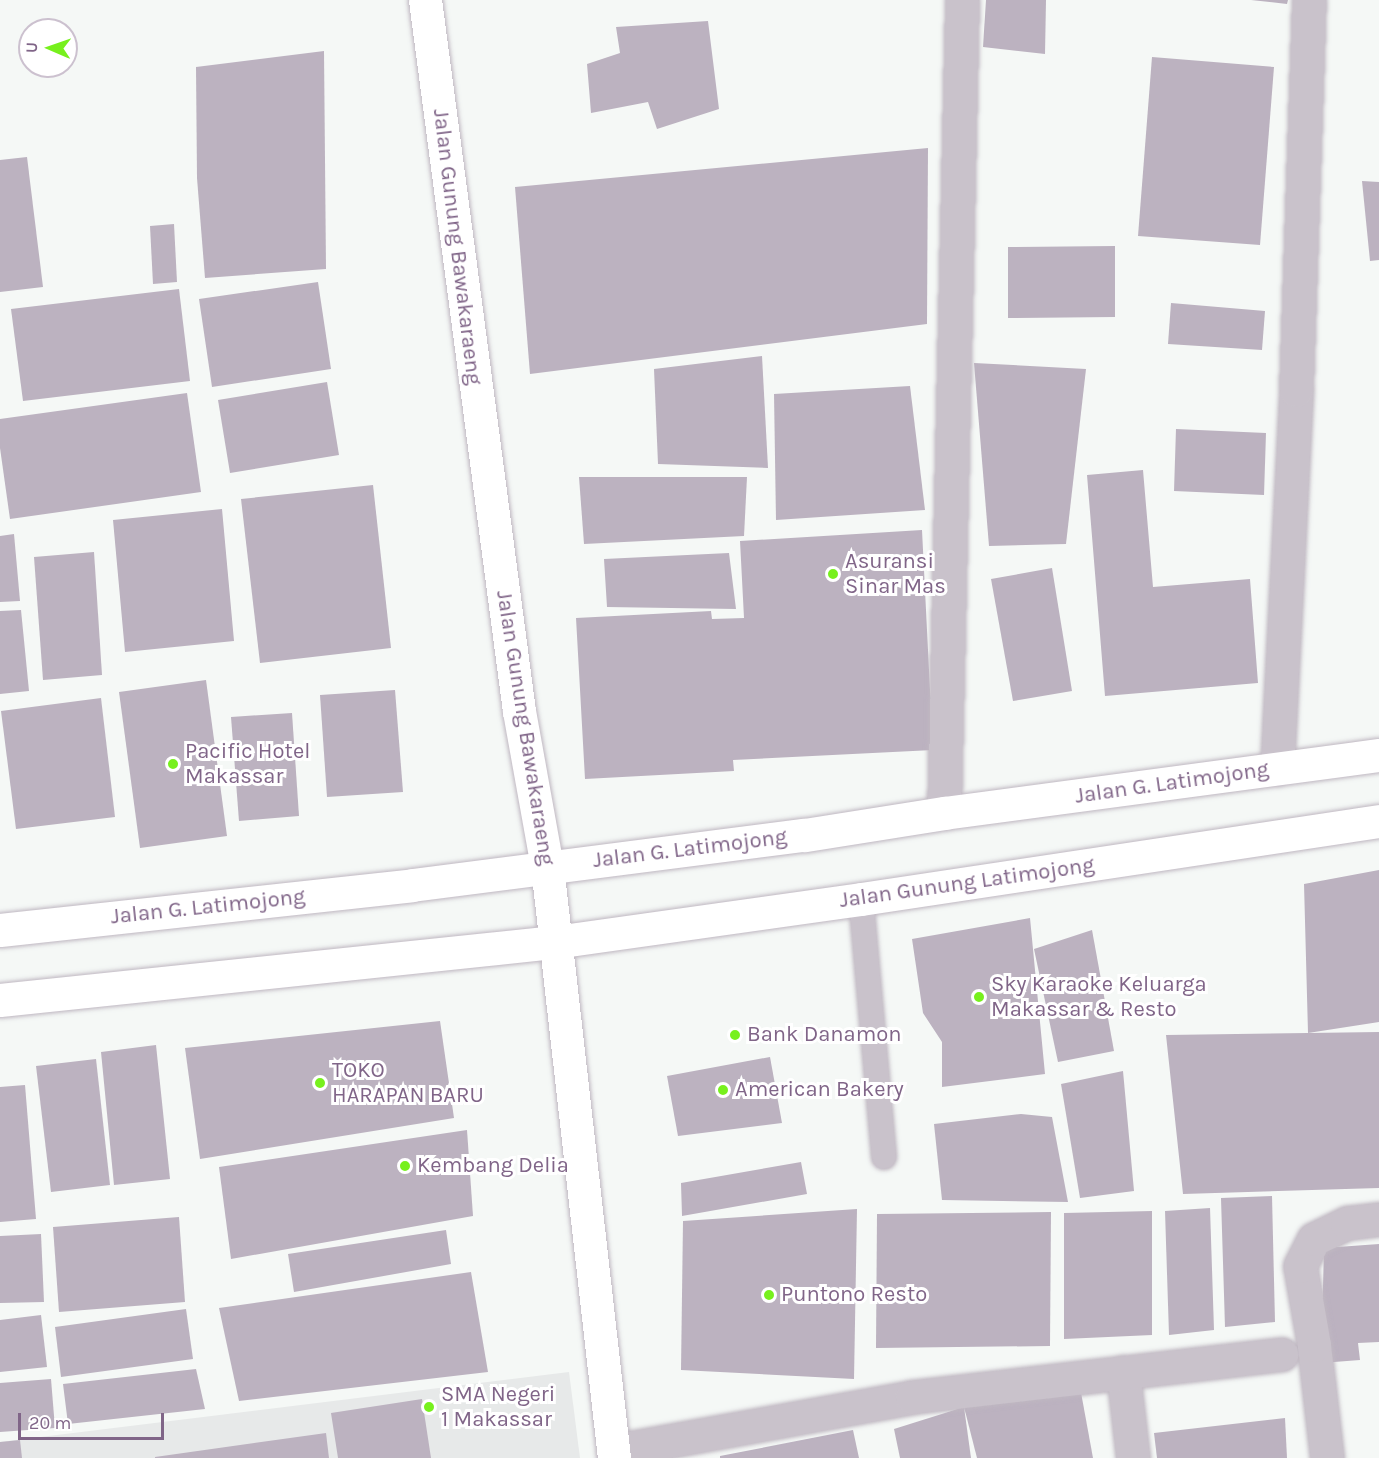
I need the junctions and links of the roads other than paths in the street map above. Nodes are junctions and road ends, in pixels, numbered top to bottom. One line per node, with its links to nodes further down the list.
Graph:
1 (425, 0): 8 (main road, Jalan Gunung Bawakaraeng)
2 (962, 0): 6 (street)
3 (1309, 0): 5 (street)
4 (1379, 755): 5 (main road, Jalan G. Latimojong)
5 (1277, 769): 6 (main road, Jalan G. Latimojong)
6 (944, 813): 8 (main road, Jalan G. Latimojong)
7 (1379, 821): 9 (main road, Jalan Gunung Latimojong)
8 (547, 866): 10 (main road, Jalan G. Latimojong); 11 (main road, Jalan Gunung Bawakaraeng)
9 (861, 899): 11 (main road, Jalan Gunung Latimojong); 13 (lane)
10 (0, 930)
11 (555, 942): 12 (main road); 17 (main road, Jalan Gunung Bawakaraeng)
12 (0, 1000)
13 (884, 1157)
14 (1379, 1219): 19 (street)
15 (1282, 1354): 16 (street)
16 (1123, 1372): 17 (street); 18 (street)
17 (613, 1454)
18 (1133, 1458)
19 (1327, 1458)

